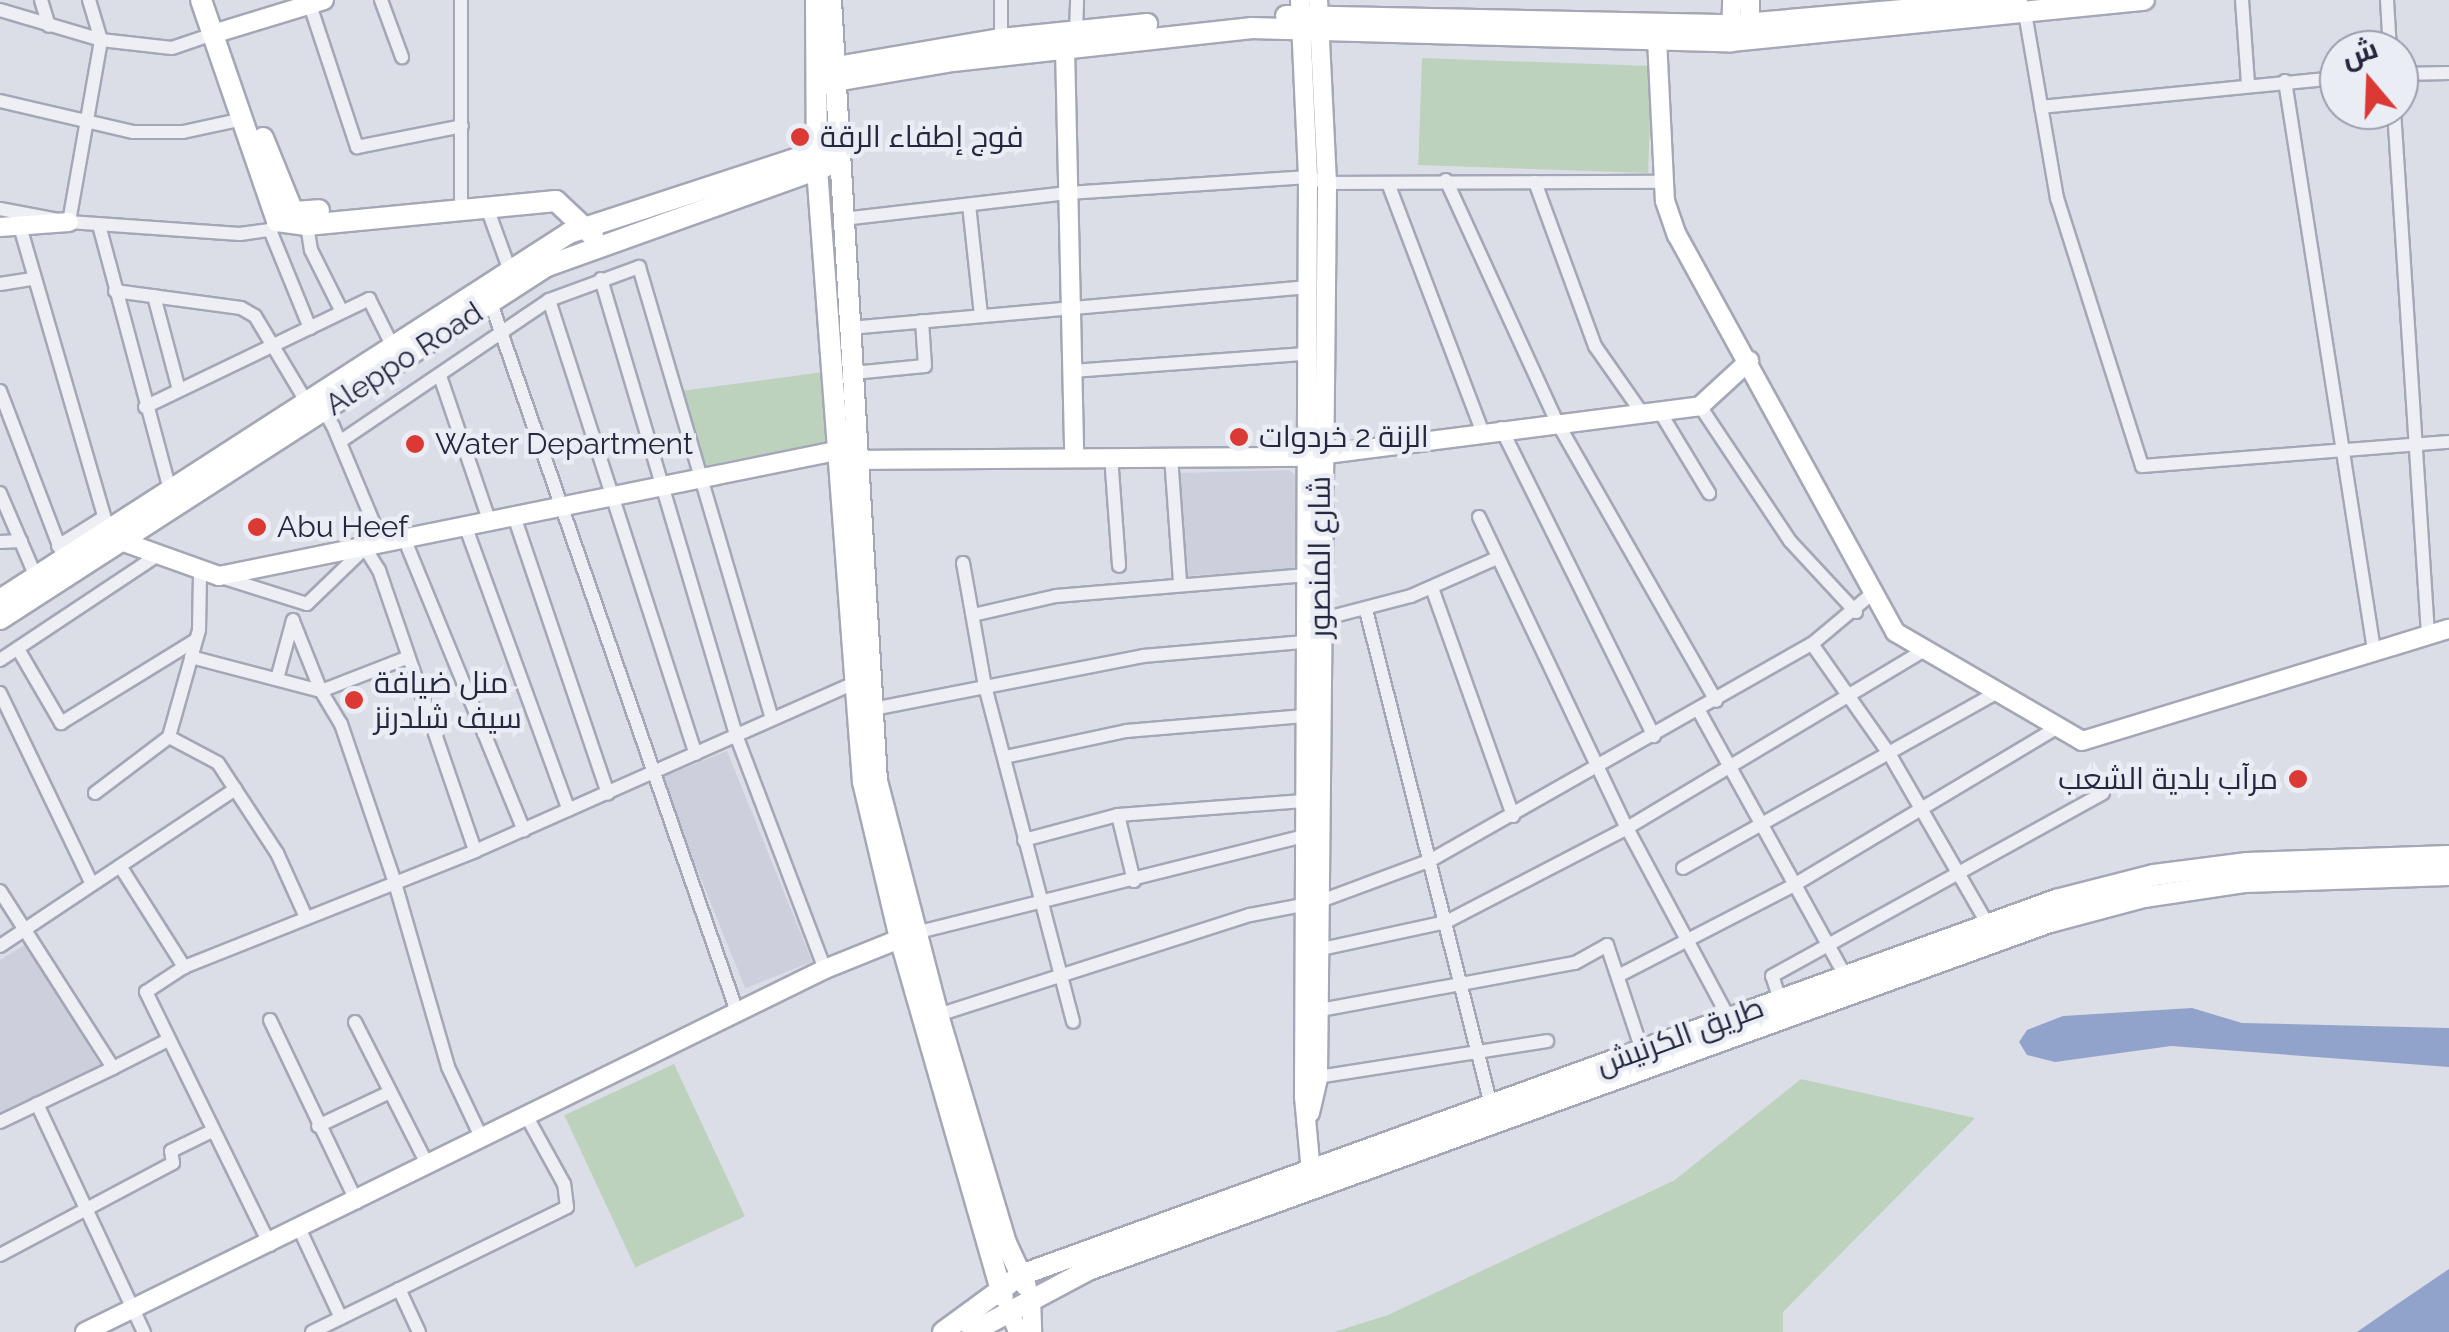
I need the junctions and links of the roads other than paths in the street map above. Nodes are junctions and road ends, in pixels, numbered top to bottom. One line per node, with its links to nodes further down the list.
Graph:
1 (41, 0): 21 (street)
2 (89, 0): 27 (street)
3 (200, 0): 24 (main road)
4 (214, 0): 24 (main road)
5 (381, 0): 29 (street)
6 (461, 0): 40 (street)
7 (816, 0): 32 (main road)
8 (831, 0): 32 (main road)
9 (1001, 0): 25 (street)
10 (1078, 0): 28 (street)
11 (1732, 0): 23 (street)
12 (1750, 0): 23 (street)
13 (2144, 0): 18 (main road)
14 (2242, 0): 35 (street)
15 (2387, 0): 22 (street)
16 (317, 2): 24 (street); 40 (street)
17 (1938, 4): 18 (main road); 23 (main road)
18 (2021, 7): 23 (main road); 37 (street)
19 (0, 10): 21 (street)
20 (1309, 15): 23 (main road); 26 (main road); 28 (main road); 43 (street, شارع المنصور)
21 (49, 26): 27 (street)
22 (2389, 30)
23 (1741, 32): 26 (main road)
24 (219, 33): 27 (street); 38 (main road); 55 (main road)
25 (1001, 39): 28 (main road); 32 (main road)
26 (1657, 39): 46 (street)
27 (101, 40): 39 (street)
28 (1070, 40): 32 (main road); 48 (street)
29 (402, 57)
30 (2449, 73): 31 (street)
31 (2419, 74)
32 (825, 76): 42 (main road)
33 (2319, 79): 34 (street)
34 (2285, 82): 35 (street); 97 (street)
35 (2248, 84): 37 (street)
36 (0, 101): 39 (street)
37 (2041, 106): 97 (street)
38 (244, 118): 39 (street); 55 (main road)
39 (89, 125): 54 (street)
40 (462, 126): 49 (street)
41 (2395, 130): 95 (street)
42 (828, 157): 53 (main road); 56 (main road, Aleppo Road); 60 (main road, Aleppo Road); 96 (main road)
43 (1318, 180): 47 (street); 48 (street); 65 (street, شارع المنصور); 98 (street, شارع المنصور)
44 (1446, 180): 45 (street); 47 (street); 90 (street)
45 (1534, 182): 46 (street); 89 (street)
46 (1663, 182): 80 (street)
47 (1388, 183): 92 (street)
48 (1068, 193): 51 (street); 70 (street)
49 (461, 199): 55 (main road); 56 (main road)
50 (486, 205): 55 (main road); 56 (main road); 61 (street)
51 (968, 205): 53 (street); 72 (street)
52 (0, 209): 54 (street)
53 (844, 218): 75 (main road)
54 (70, 222): 57 (street); 59 (street)
55 (287, 222): 57 (street); 71 (street); 74 (street)
56 (592, 224): 60 (main road); 61 (main road, Aleppo Road)
57 (99, 225): 66 (street)
58 (0, 227): 59 (street)
59 (21, 230): 62 (street)
60 (605, 242): 69 (main road, Aleppo Road)
61 (510, 272): 78 (main road, Aleppo Road)
62 (33, 278): 64 (street); 114 (street)
63 (601, 278): 68 (street); 103 (street); 104 (street)
64 (0, 284)
65 (1304, 287): 70 (street); 79 (street, شارع المنصور)
66 (115, 291): 67 (street); 86 (street)
67 (154, 296): 77 (street); 84 (street)
68 (550, 300): 76 (street); 106 (street)
69 (491, 303): 76 (street); 88 (main road, Aleppo Road)
70 (1070, 304): 72 (street); 81 (street)
71 (342, 312): 74 (street); 78 (street)
72 (980, 315): 73 (street)
73 (922, 321): 75 (street); 82 (street)
74 (310, 328): 77 (street)
75 (850, 328): 82 (main road)
76 (501, 332): 83 (street); 109 (street)
77 (272, 343): 84 (street); 88 (street)
78 (393, 348): 88 (main road, Aleppo Road)
79 (1304, 354): 81 (street); 98 (street, شارع المنصور)
80 (1749, 361): 87 (street); 129 (street)
81 (1072, 371): 99 (street)
82 (852, 373): 102 (main road)
83 (440, 376): 93 (street); 112 (street)
84 (179, 390): 86 (street)
85 (0, 391): 91 (street)
86 (145, 406): 108 (street)
87 (1700, 406): 89 (street); 133 (street)
88 (316, 407): 93 (street); 108 (main road, Aleppo Road)
89 (1650, 413): 90 (street); 107 (street)
90 (1558, 422): 92 (street); 156 (street)
91 (7, 428): 119 (street)
92 (1491, 429): 98 (street); 163 (street)
93 (341, 441): 118 (street)
94 (2449, 442): 95 (street)
95 (2413, 445): 97 (street); 139 (street)
96 (836, 450): 102 (street); 103 (street); 150 (main road)
97 (2339, 450): 145 (street)
98 (1312, 455): 101 (street); 125 (street, شارع المنصور); 137 (street, شارع المنصور)
99 (1074, 456): 100 (street); 102 (street)
100 (1110, 456): 101 (street); 123 (street)
101 (1171, 456): 127 (street)
102 (858, 460): 150 (main road)
103 (701, 476): 104 (street); 160 (street)
104 (660, 484): 106 (street); 162 (street)
105 (0, 492): 116 (street)
106 (612, 493): 109 (street); 165 (street)
107 (1708, 493)
108 (172, 498): 114 (main road, Aleppo Road)
109 (562, 506): 110 (street); 170 (street)
110 (514, 516): 112 (street); 173 (street)
111 (1479, 517): 121 (street)
112 (489, 520): 113 (street)
113 (465, 525): 115 (street); 176 (street)
114 (111, 529): 119 (main road, Aleppo Road); 120 (street); 135 (main road, Aleppo Road)
115 (404, 538): 118 (street); 182 (street)
116 (21, 540): 117 (street); 126 (street)
117 (0, 542)
118 (373, 546): 124 (street); 131 (street); 147 (street)
119 (61, 553): 126 (main road, Aleppo Road)
120 (158, 555): 124 (street); 143 (street)
121 (1496, 558): 128 (street); 168 (street)
122 (963, 563): 134 (street)
123 (1119, 566)
124 (209, 575): 131 (street); 140 (street)
125 (1304, 575): 127 (street); 137 (street, شارع المنصور)
126 (36, 577): 130 (main road, Aleppo Road)
127 (1180, 583): 134 (street)
128 (1432, 588): 132 (street); 179 (street)
129 (1874, 592): 133 (street); 144 (street)
130 (0, 600)
131 (296, 602): 136 (street)
132 (1366, 610): 137 (street); 187 (street)
133 (1856, 612): 142 (street)
134 (973, 615): 151 (street)
135 (0, 619)
136 (293, 621): 149 (street); 152 (street)
137 (1313, 621): 141 (street, شارع المنصور); 197 (street, شارع المنصور)
138 (2449, 629): 139 (street)
139 (2428, 635): 145 (street)
140 (196, 640): 143 (street); 146 (street)
141 (1304, 642): 151 (street); 159 (street, شارع المنصور)
142 (1812, 644): 155 (street); 156 (street)
143 (18, 649): 148 (street)
144 (1924, 650): 153 (street); 155 (street)
145 (2374, 650): 161 (street)
146 (191, 657): 149 (street); 164 (street)
147 (404, 659): 152 (street); 185 (street)
148 (0, 660)
149 (276, 679): 152 (street)
150 (863, 682): 157 (main road); 160 (street); 203 (main road)
151 (985, 686): 157 (street); 167 (street)
152 (321, 691): 193 (street)
153 (1996, 693): 161 (street); 166 (street)
154 (0, 694): 194 (street)
155 (1848, 695): 166 (street); 169 (street)
156 (1716, 701): 158 (street)
157 (872, 709): 203 (main road)
158 (1698, 711): 163 (street); 169 (street)
159 (1304, 716): 167 (street); 175 (street, شارع المنصور)
160 (772, 718): 162 (street)
161 (2054, 729): 177 (street)
162 (736, 735): 165 (street); 209 (street)
163 (1654, 736): 168 (street)
164 (170, 738): 171 (street); 172 (street)
165 (696, 754): 170 (street)
166 (1890, 755): 177 (street); 181 (street)
167 (1005, 756): 184 (street)
168 (1599, 767): 179 (street); 180 (street)
169 (1728, 768): 180 (street); 181 (street)
170 (652, 774): 173 (street); 215 (street)
171 (235, 790): 188 (street); 199 (street)
172 (95, 793)
173 (608, 793): 176 (street)
174 (2103, 793): 190 (street)
175 (1303, 800): 178 (street); 183 (street, شارع المنصور)
176 (568, 810): 182 (street)
177 (1924, 810): 190 (street); 195 (street)
178 (1118, 815): 184 (street); 192 (street)
179 (1513, 816): 187 (street)
180 (1628, 828): 200 (street); 204 (street)
181 (1762, 828): 189 (street); 195 (street)
182 (524, 830): 185 (street)
183 (1303, 836): 192 (street); 197 (street, شارع المنصور)
184 (1024, 840): 198 (street)
185 (474, 851): 193 (street)
186 (2449, 856): 201 (main road, طريق الكرنيش)
187 (1432, 860): 197 (street); 200 (street)
188 (120, 866): 194 (street); 208 (street)
189 (1683, 868)
190 (1958, 870): 201 (street); 205 (street)
191 (2449, 876): 238 (main road, طريق الكرنيش)
192 (1134, 881): 198 (street)
193 (395, 883): 199 (street); 236 (street)
194 (92, 884): 202 (street)
195 (1794, 885): 204 (street); 205 (street)
196 (0, 891): 202 (street)
197 (1310, 903): 207 (street, شارع المنصور); 210 (street); 216 (street, شارع المنصور)
198 (1040, 906): 203 (street); 210 (street)
199 (305, 915): 208 (street)
200 (1446, 922): 207 (street); 213 (street)
201 (1988, 924): 212 (main road, طريق الكرنيش)
202 (25, 929): 206 (street); 226 (street)
203 (908, 936): 209 (street); 217 (main road); 246 (main road)
204 (1690, 943): 211 (street); 218 (street)
205 (1827, 944): 212 (street); 214 (street)
206 (0, 946)
207 (1318, 950): 216 (street, شارع المنصور)
208 (184, 967): 222 (street)
209 (825, 969): 215 (street)
210 (1060, 976): 217 (street); 221 (street)
211 (1618, 976): 213 (street); 224 (street)
212 (1845, 976): 214 (main road, طريق الكرنيش)
213 (1462, 989): 216 (street); 225 (street)
214 (1780, 1000): 218 (main road, طريق الكرنيش)
215 (737, 1012): 232 (street)
216 (1311, 1012): 227 (street, شارع المنصور); 231 (street, شارع المنصور)
217 (938, 1015): 245 (main road)
218 (1730, 1018): 224 (main road, طريق الكرنيش)
219 (270, 1020): 234 (street)
220 (355, 1022): 228 (street)
221 (1073, 1022)
222 (168, 1040): 226 (street); 235 (street)
223 (1547, 1041): 225 (street)
224 (1642, 1050): 230 (main road, طريق الكرنيش)
225 (1477, 1052): 227 (street); 230 (street)
226 (113, 1068): 229 (street)
227 (1318, 1077): 231 (street, شارع المنصور)
228 (390, 1092): 234 (street); 237 (street)
229 (37, 1104): 233 (street); 240 (street)
230 (1491, 1105): 238 (main road, طريق الكرنيش)
231 (1310, 1113): 238 (street, شارع المنصور)
232 (527, 1116): 236 (street); 247 (street)
233 (0, 1122)
234 (318, 1126): 239 (street)
235 (212, 1131): 240 (street); 243 (street)
236 (482, 1139): 237 (street)
237 (428, 1166): 239 (street)
238 (1312, 1179): 241 (main road, طريق الكرنيش)
239 (357, 1202): 242 (street)
240 (85, 1206): 244 (street); 250 (street)
241 (1231, 1209): 245 (main road, طريق الكرنيش); 248 (main road, طريق الكرنيش)
242 (300, 1230): 243 (street); 251 (street)
243 (270, 1245): 250 (street)
244 (0, 1255)
245 (1021, 1275): 246 (main road, طريق الكرنيش); 248 (main road)
246 (999, 1288): 249 (main road); 256 (main road, طريق الكرنيش)
247 (399, 1289): 251 (street); 255 (street)
248 (1031, 1297): 249 (main road, طريق الكرنيش); 259 (street)
249 (1008, 1308): 257 (main road, طريق الكرنيش); 258 (street)
250 (133, 1309): 252 (street); 253 (street)
251 (341, 1318): 254 (street)
252 (84, 1332)
253 (144, 1332)
254 (312, 1332)
255 (419, 1332)
256 (943, 1332)
257 (972, 1332)
258 (1018, 1332)
259 (1032, 1332)

